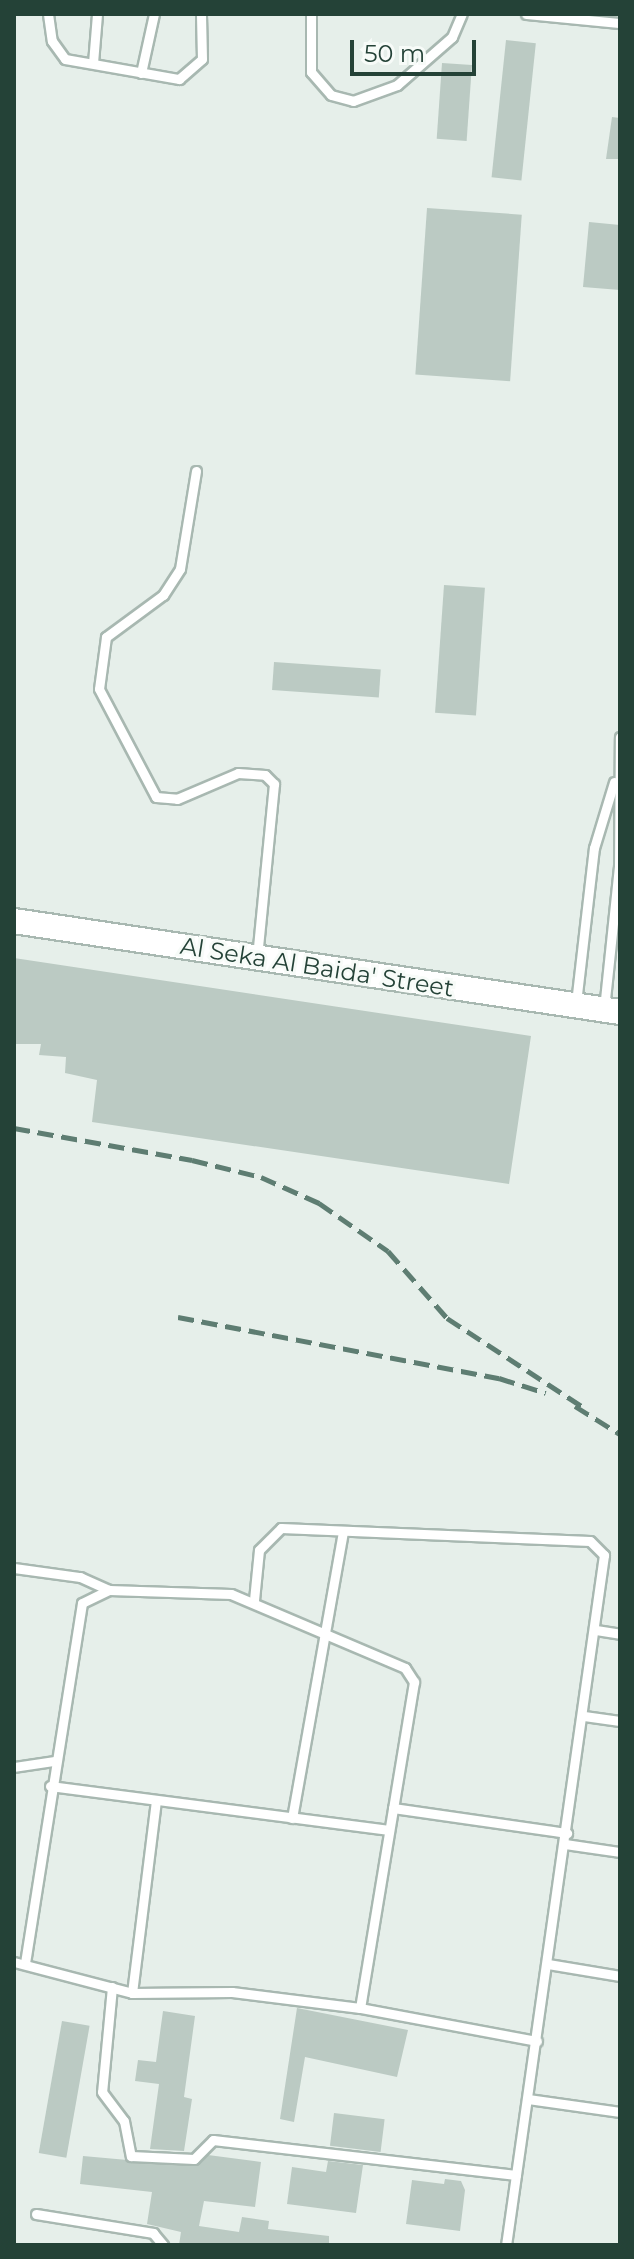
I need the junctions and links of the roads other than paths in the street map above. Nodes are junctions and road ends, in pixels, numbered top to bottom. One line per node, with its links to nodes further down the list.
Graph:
1 (48, 14): 9 (lane)
2 (97, 14): 9 (lane)
3 (154, 14): 10 (lane)
4 (201, 14): 10 (lane)
5 (311, 14): 6 (lane)
6 (462, 14)
7 (526, 14): 8 (lane)
8 (620, 23)
9 (93, 63): 10 (lane)
10 (141, 73)
11 (196, 471): 15 (lane)
12 (620, 737): 13 (lane)
13 (616, 779): 16 (lane); 17 (lane)
14 (14, 921): 15 (street, Al Seka Al Baida' Street)
15 (257, 958): 16 (street, Al Seka Al Baida' Street)
16 (575, 1006): 17 (street, Al Seka Al Baida' Street)
17 (612, 1011)
18 (343, 1531): 21 (lane); 22 (lane); 24 (lane)
19 (14, 1568): 20 (lane)
20 (109, 1590): 21 (lane); 27 (lane)
21 (254, 1600): 24 (lane)
22 (596, 1630): 23 (lane); 25 (lane)
23 (620, 1634)
24 (324, 1637): 31 (lane); 32 (lane)
25 (584, 1716): 26 (lane); 34 (lane)
26 (620, 1721)
27 (54, 1761): 28 (lane); 29 (lane)
28 (14, 1767)
29 (50, 1786): 30 (lane); 37 (lane)
30 (156, 1800): 32 (lane); 41 (lane)
31 (393, 1808): 33 (lane); 34 (lane)
32 (292, 1818): 33 (lane)
33 (389, 1830): 42 (lane)
34 (566, 1839): 35 (lane); 38 (lane)
35 (620, 1852)
36 (14, 1962): 37 (lane)
37 (25, 1963): 40 (lane)
38 (548, 1964): 39 (lane); 43 (lane)
39 (620, 1976)
40 (112, 1987): 41 (lane); 46 (lane)
41 (132, 1993): 42 (lane)
42 (360, 2008): 43 (lane)
43 (537, 2041): 44 (lane)
44 (528, 2099): 45 (lane); 46 (lane)
45 (620, 2112)
46 (516, 2175): 49 (lane)
47 (36, 2214): 48 (lane)
48 (163, 2245)
49 (506, 2245)

